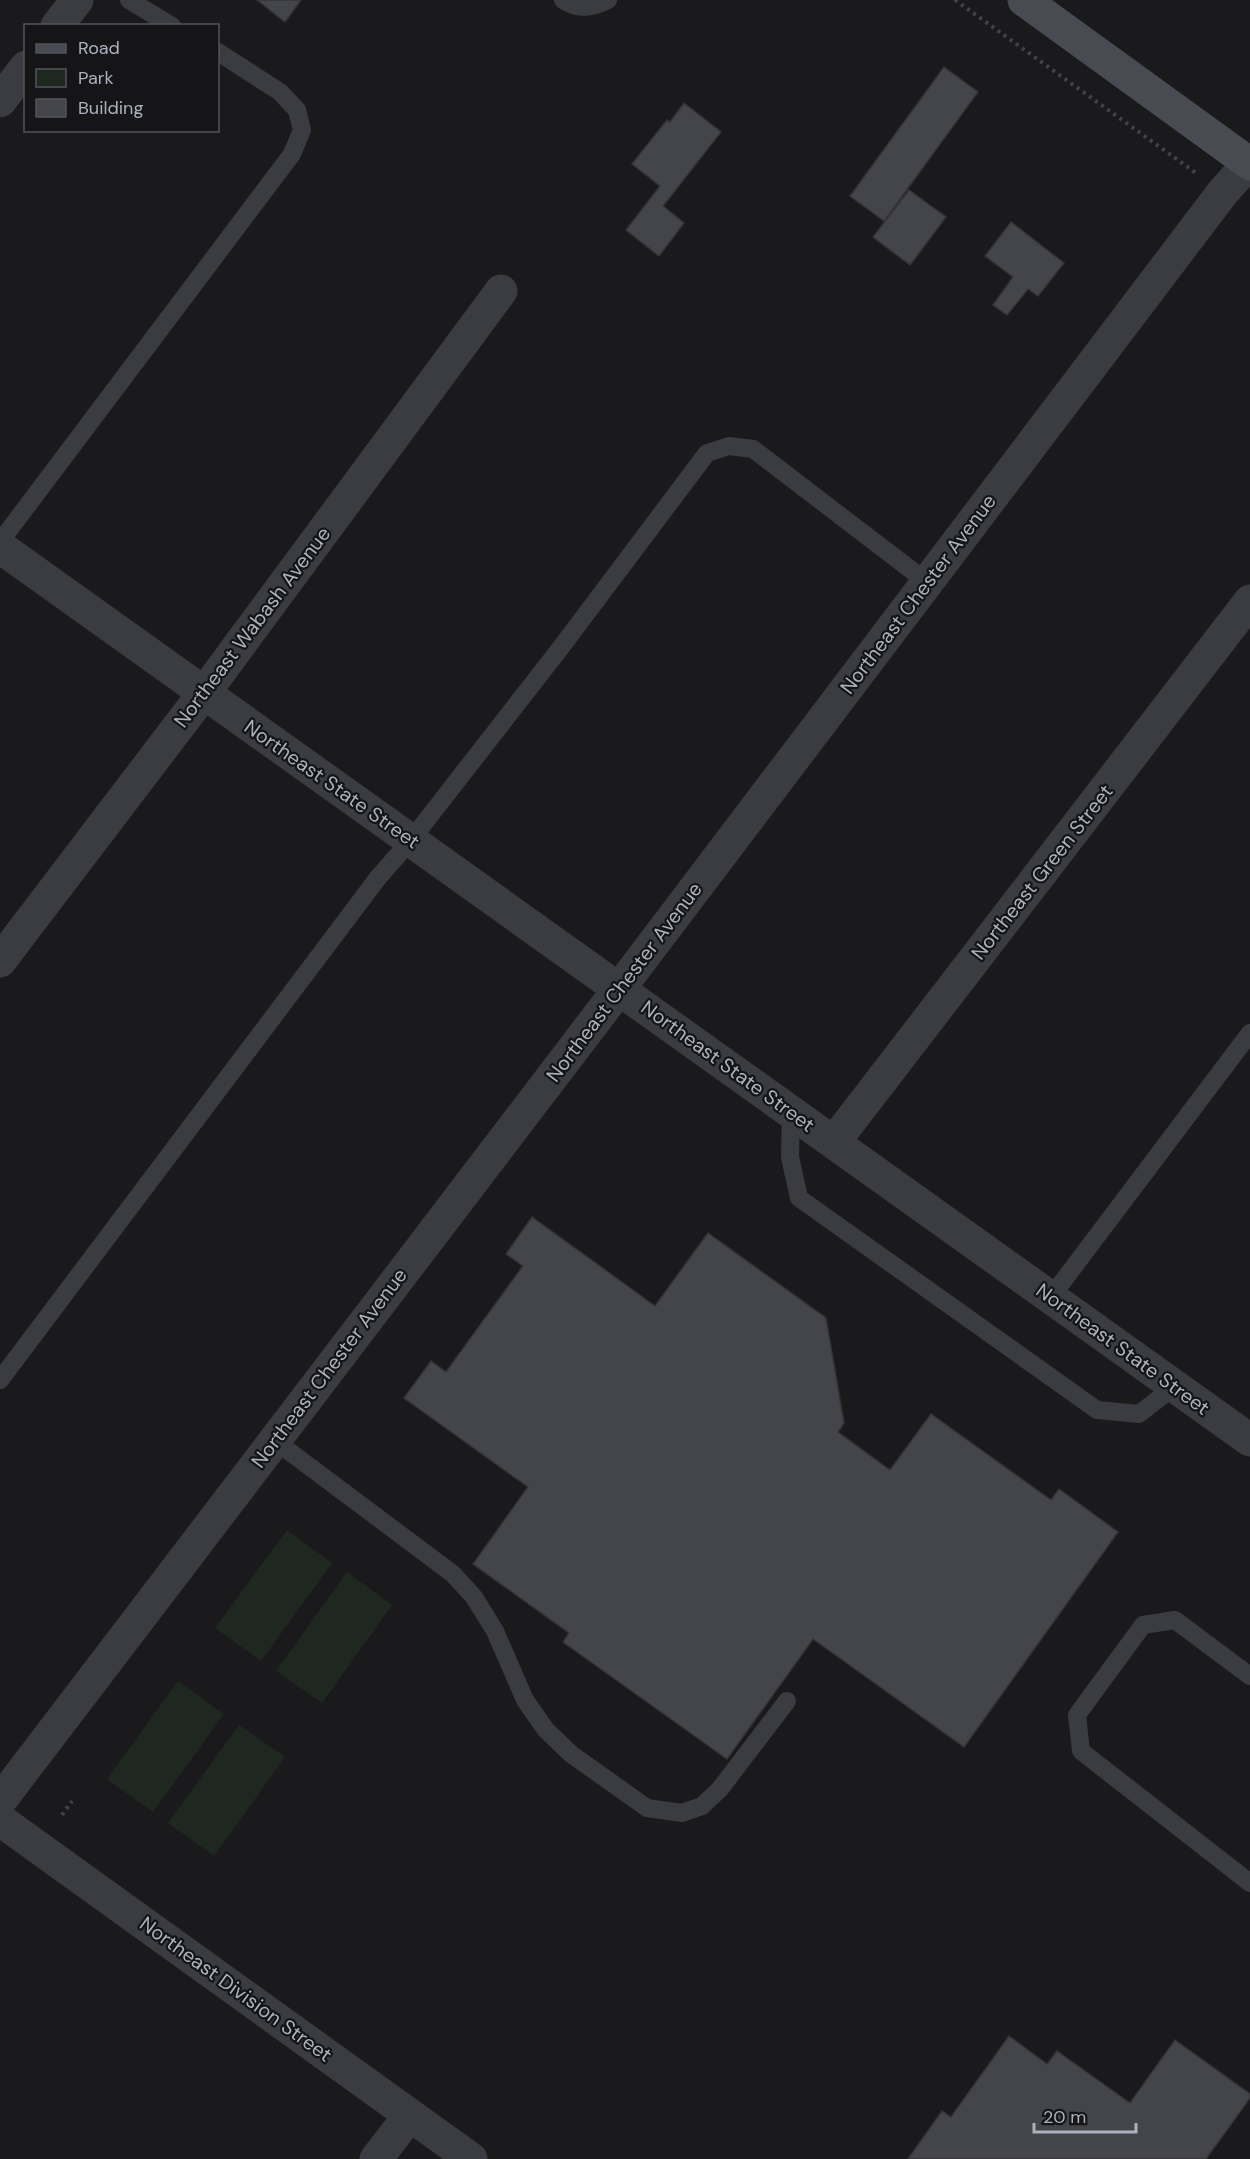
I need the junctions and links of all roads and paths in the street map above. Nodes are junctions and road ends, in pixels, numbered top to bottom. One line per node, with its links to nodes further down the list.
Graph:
1 (76, 0): 7 (street)
2 (129, 0): 8 (lane)
3 (562, 0): 4 (lane)
4 (608, 0)
5 (955, 0): 13 (path)
6 (1024, 0): 12 (main road)
7 (58, 24)
8 (169, 24)
9 (219, 53): 15 (lane)
10 (24, 70): 11 (street)
11 (0, 101)
12 (1249, 163): 13 (street, Northeast Chester Avenue)
13 (1223, 192): 17 (street, Northeast Chester Avenue)
14 (501, 291): 19 (street, Northeast Wabash Avenue)
15 (0, 542)
16 (0, 547): 19 (street, Northeast State Street)
17 (927, 582): 20 (lane); 22 (street, Northeast Chester Avenue)
18 (1250, 601): 25 (street, Northeast Green Street)
19 (204, 693): 20 (street, Northeast State Street); 21 (street, Northeast Wabash Avenue)
20 (411, 840): 22 (street, Northeast State Street); 27 (lane)
21 (0, 961)
22 (619, 989): 24 (street, Northeast State Street); 29 (street, Northeast Chester Avenue)
23 (1250, 1033): 26 (lane)
24 (791, 1111): 25 (street, Northeast State Street); 28 (lane)
25 (834, 1142): 26 (street, Northeast State Street)
26 (1051, 1297): 28 (street, Northeast State Street)
27 (0, 1380)
28 (1175, 1386): 30 (street, Northeast State Street)
29 (274, 1440): 32 (lane); 33 (street, Northeast Chester Avenue)
30 (1250, 1440)
31 (1250, 1676): 37 (lane)
32 (787, 1701)
33 (0, 1801)
34 (72, 1801): 35 (path)
35 (62, 1815)
36 (0, 1820): 38 (street, Northeast Division Street)
37 (1250, 1882)
38 (410, 2115): 39 (street); 40 (street, Northeast Division Street)
39 (376, 2159)
40 (471, 2159)

